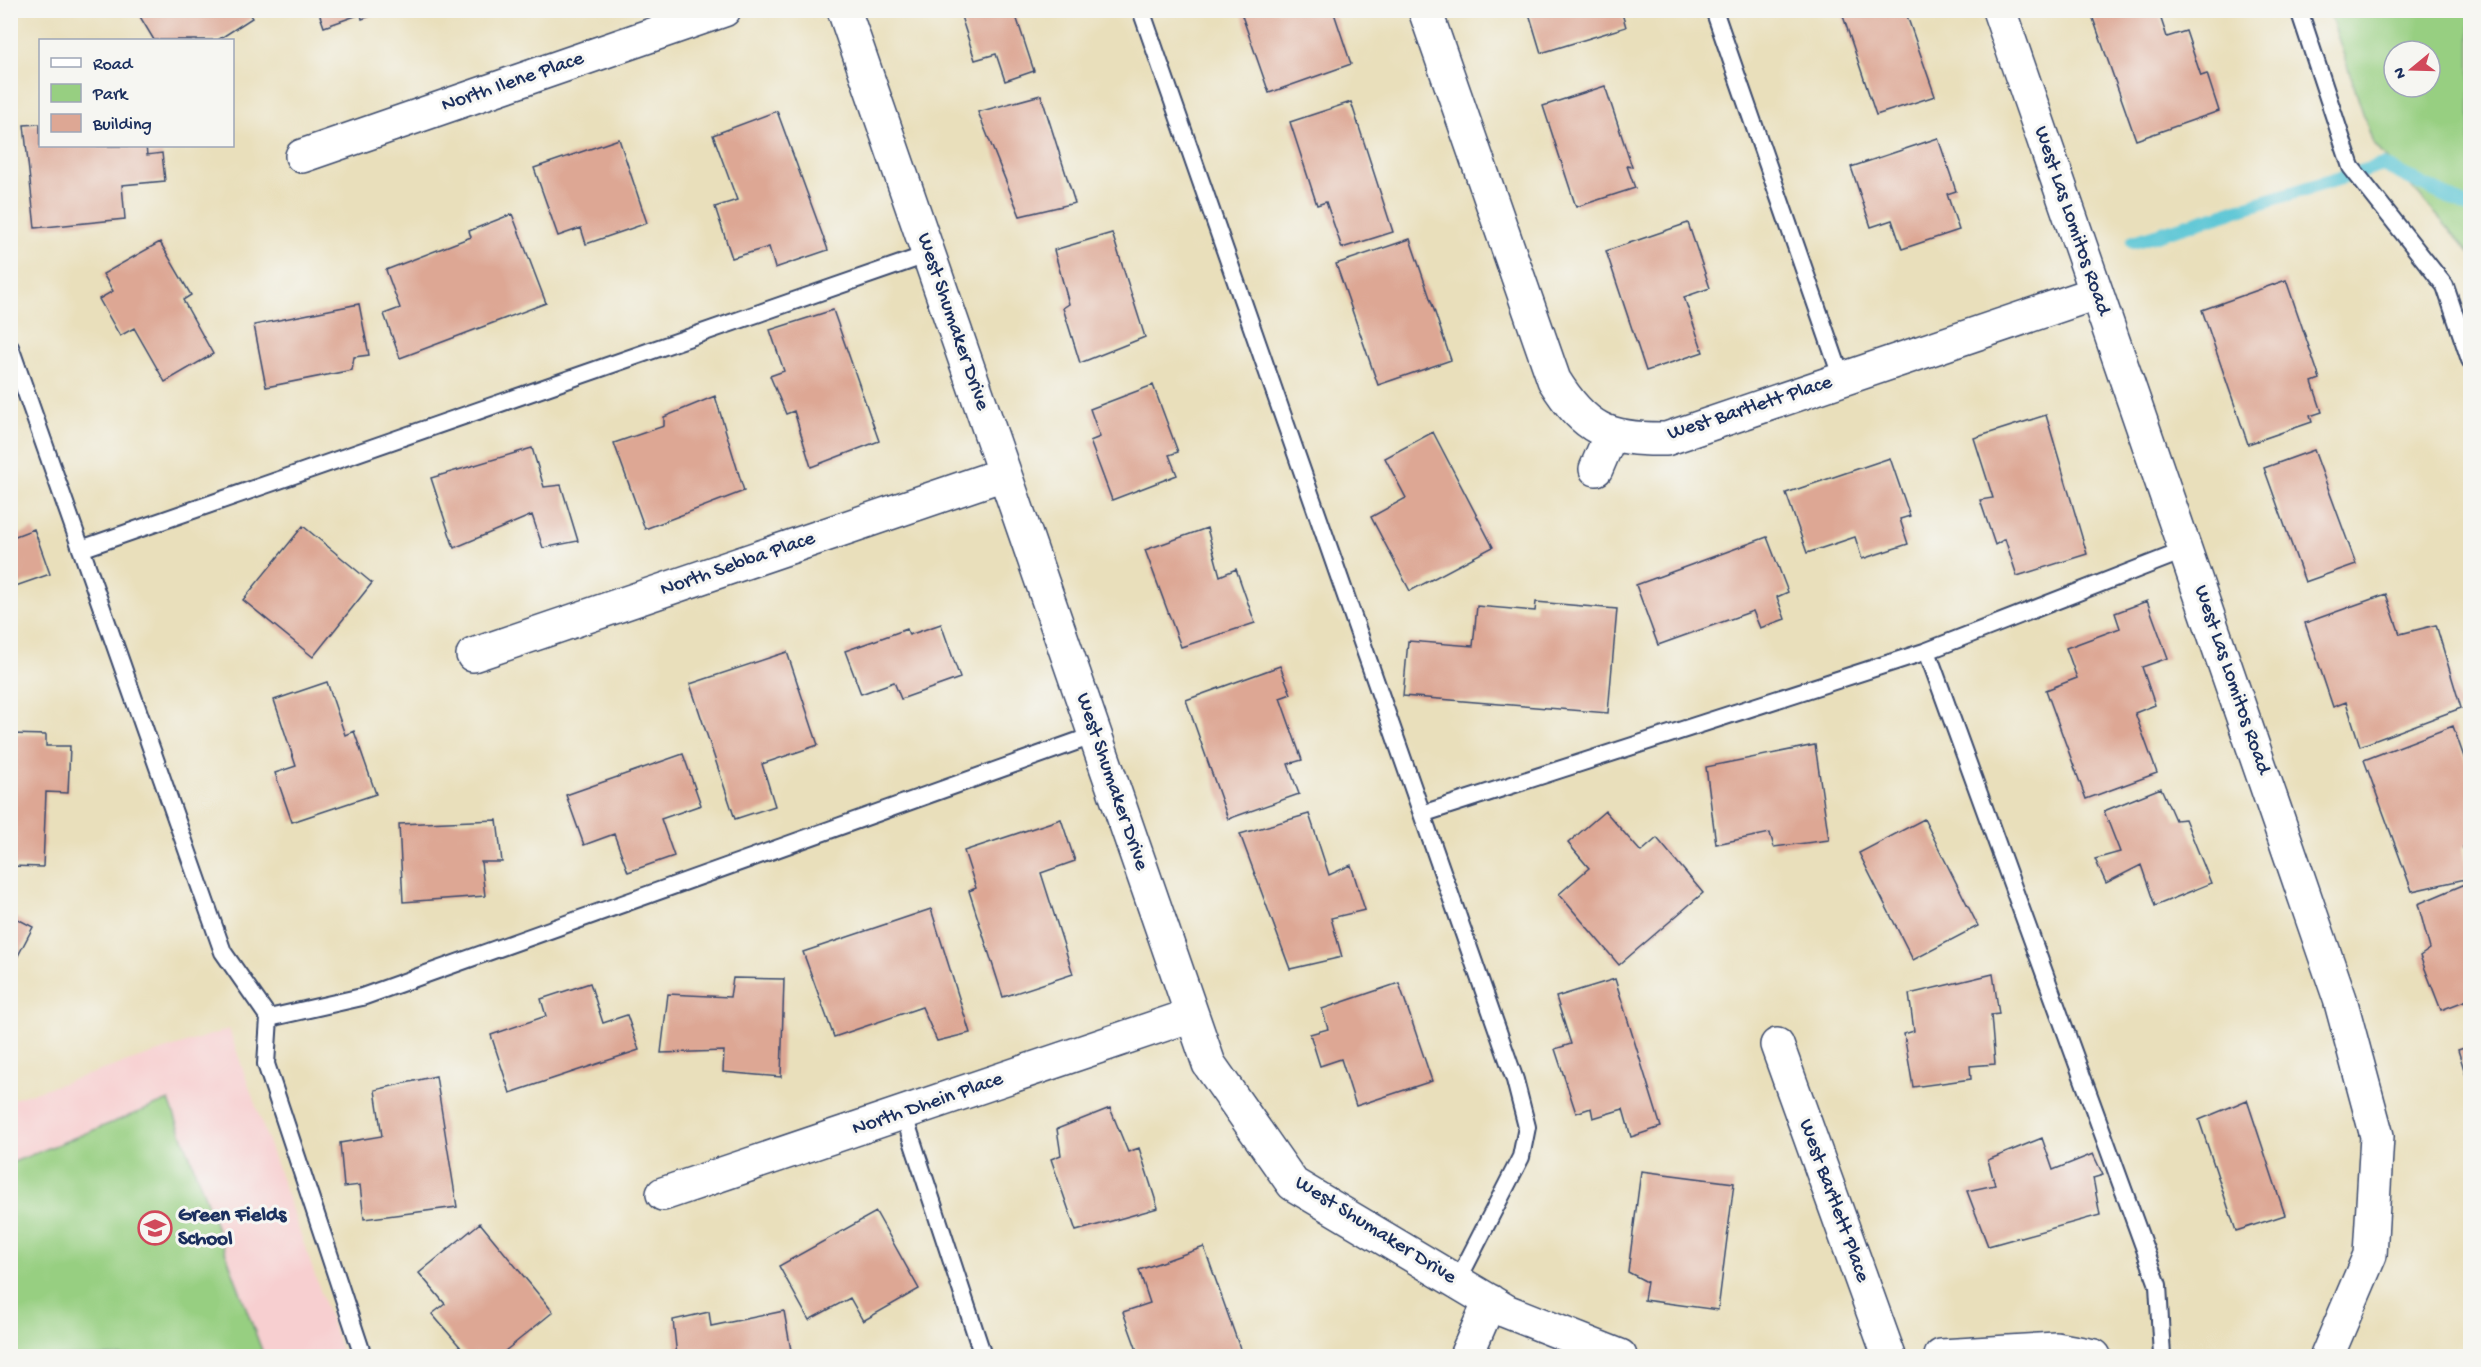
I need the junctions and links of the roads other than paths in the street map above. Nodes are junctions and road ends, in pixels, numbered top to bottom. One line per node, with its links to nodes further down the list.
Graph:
1 (724, 10): 8 (street, North Ilene Place)
2 (844, 10): 9 (street, West Shumaker Drive)
3 (1141, 10): 22 (lane)
4 (1425, 10): 14 (street, West Bartlett Place)
5 (1714, 10): 13 (lane)
6 (1999, 10): 10 (street, West Las Lomitos Road)
7 (2299, 10): 12 (lane)
8 (302, 156)
9 (929, 254): 16 (street, West Shumaker Drive); 17 (lane)
10 (2096, 293): 13 (street, West Bartlett Place); 18 (street, West Las Lomitos Road)
11 (10, 347): 17 (lane)
12 (2470, 360)
13 (1842, 379): 14 (street, West Bartlett Place)
14 (1611, 434): 15 (street)
15 (1596, 469)
16 (1004, 474): 20 (street, North Sebba Place); 21 (street, West Shumaker Drive)
17 (81, 549): 24 (lane)
18 (2186, 550): 19 (lane); 38 (street, West Las Lomitos Road)
19 (1927, 651): 22 (lane); 37 (lane)
20 (472, 655)
21 (1095, 735): 23 (street, West Shumaker Drive); 24 (lane)
22 (1422, 814): 28 (lane)
23 (1192, 1015): 26 (street, North Dhein Place); 28 (street, West Shumaker Drive)
24 (269, 1018): 30 (lane)
25 (1777, 1045): 34 (street, West Bartlett Place)
26 (903, 1113): 27 (street, North Dhein Place); 31 (lane)
27 (663, 1194)
28 (1457, 1282): 29 (street, West Shumaker Drive)
29 (1490, 1302): 32 (street); 33 (street, West Shumaker Drive)
30 (363, 1356)
31 (984, 1356)
32 (1466, 1356)
33 (1620, 1356)
34 (1889, 1356)
35 (1941, 1356): 36 (street)
36 (2094, 1356)
37 (2162, 1356)
38 (2327, 1356)

